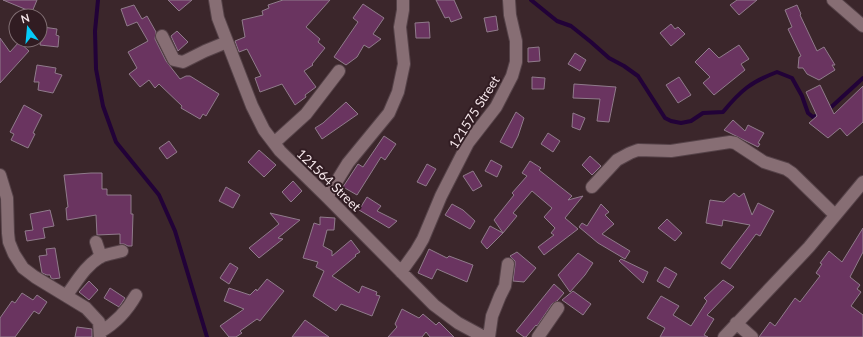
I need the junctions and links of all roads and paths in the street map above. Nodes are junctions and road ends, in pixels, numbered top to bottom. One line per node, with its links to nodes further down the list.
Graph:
1 (215, 0): 7 (street, 121564 Street)
2 (403, 0): 13 (street)
3 (508, 0): 19 (street, 121575 Street)
4 (838, 2): 5 (street)
5 (863, 26)
6 (162, 36): 7 (street)
7 (227, 42): 9 (street, 121564 Street)
8 (339, 71): 9 (street)
9 (274, 143): 13 (street, 121564 Street)
10 (0, 175): 21 (street)
11 (863, 182): 14 (street)
12 (592, 187): 14 (street)
13 (327, 196): 19 (street, 121564 Street)
14 (835, 215): 23 (street)
15 (96, 242): 17 (street)
16 (122, 251): 17 (street)
17 (101, 257): 21 (street)
18 (508, 264): 26 (street)
19 (401, 272): 25 (street, 121564 Street)
20 (136, 295): 24 (street)
21 (66, 296): 24 (street)
22 (558, 308): 27 (street)
23 (736, 324): 28 (street); 29 (street)
24 (100, 335)
25 (484, 337)
26 (489, 337)
27 (538, 337)
28 (724, 337)
29 (752, 337)

